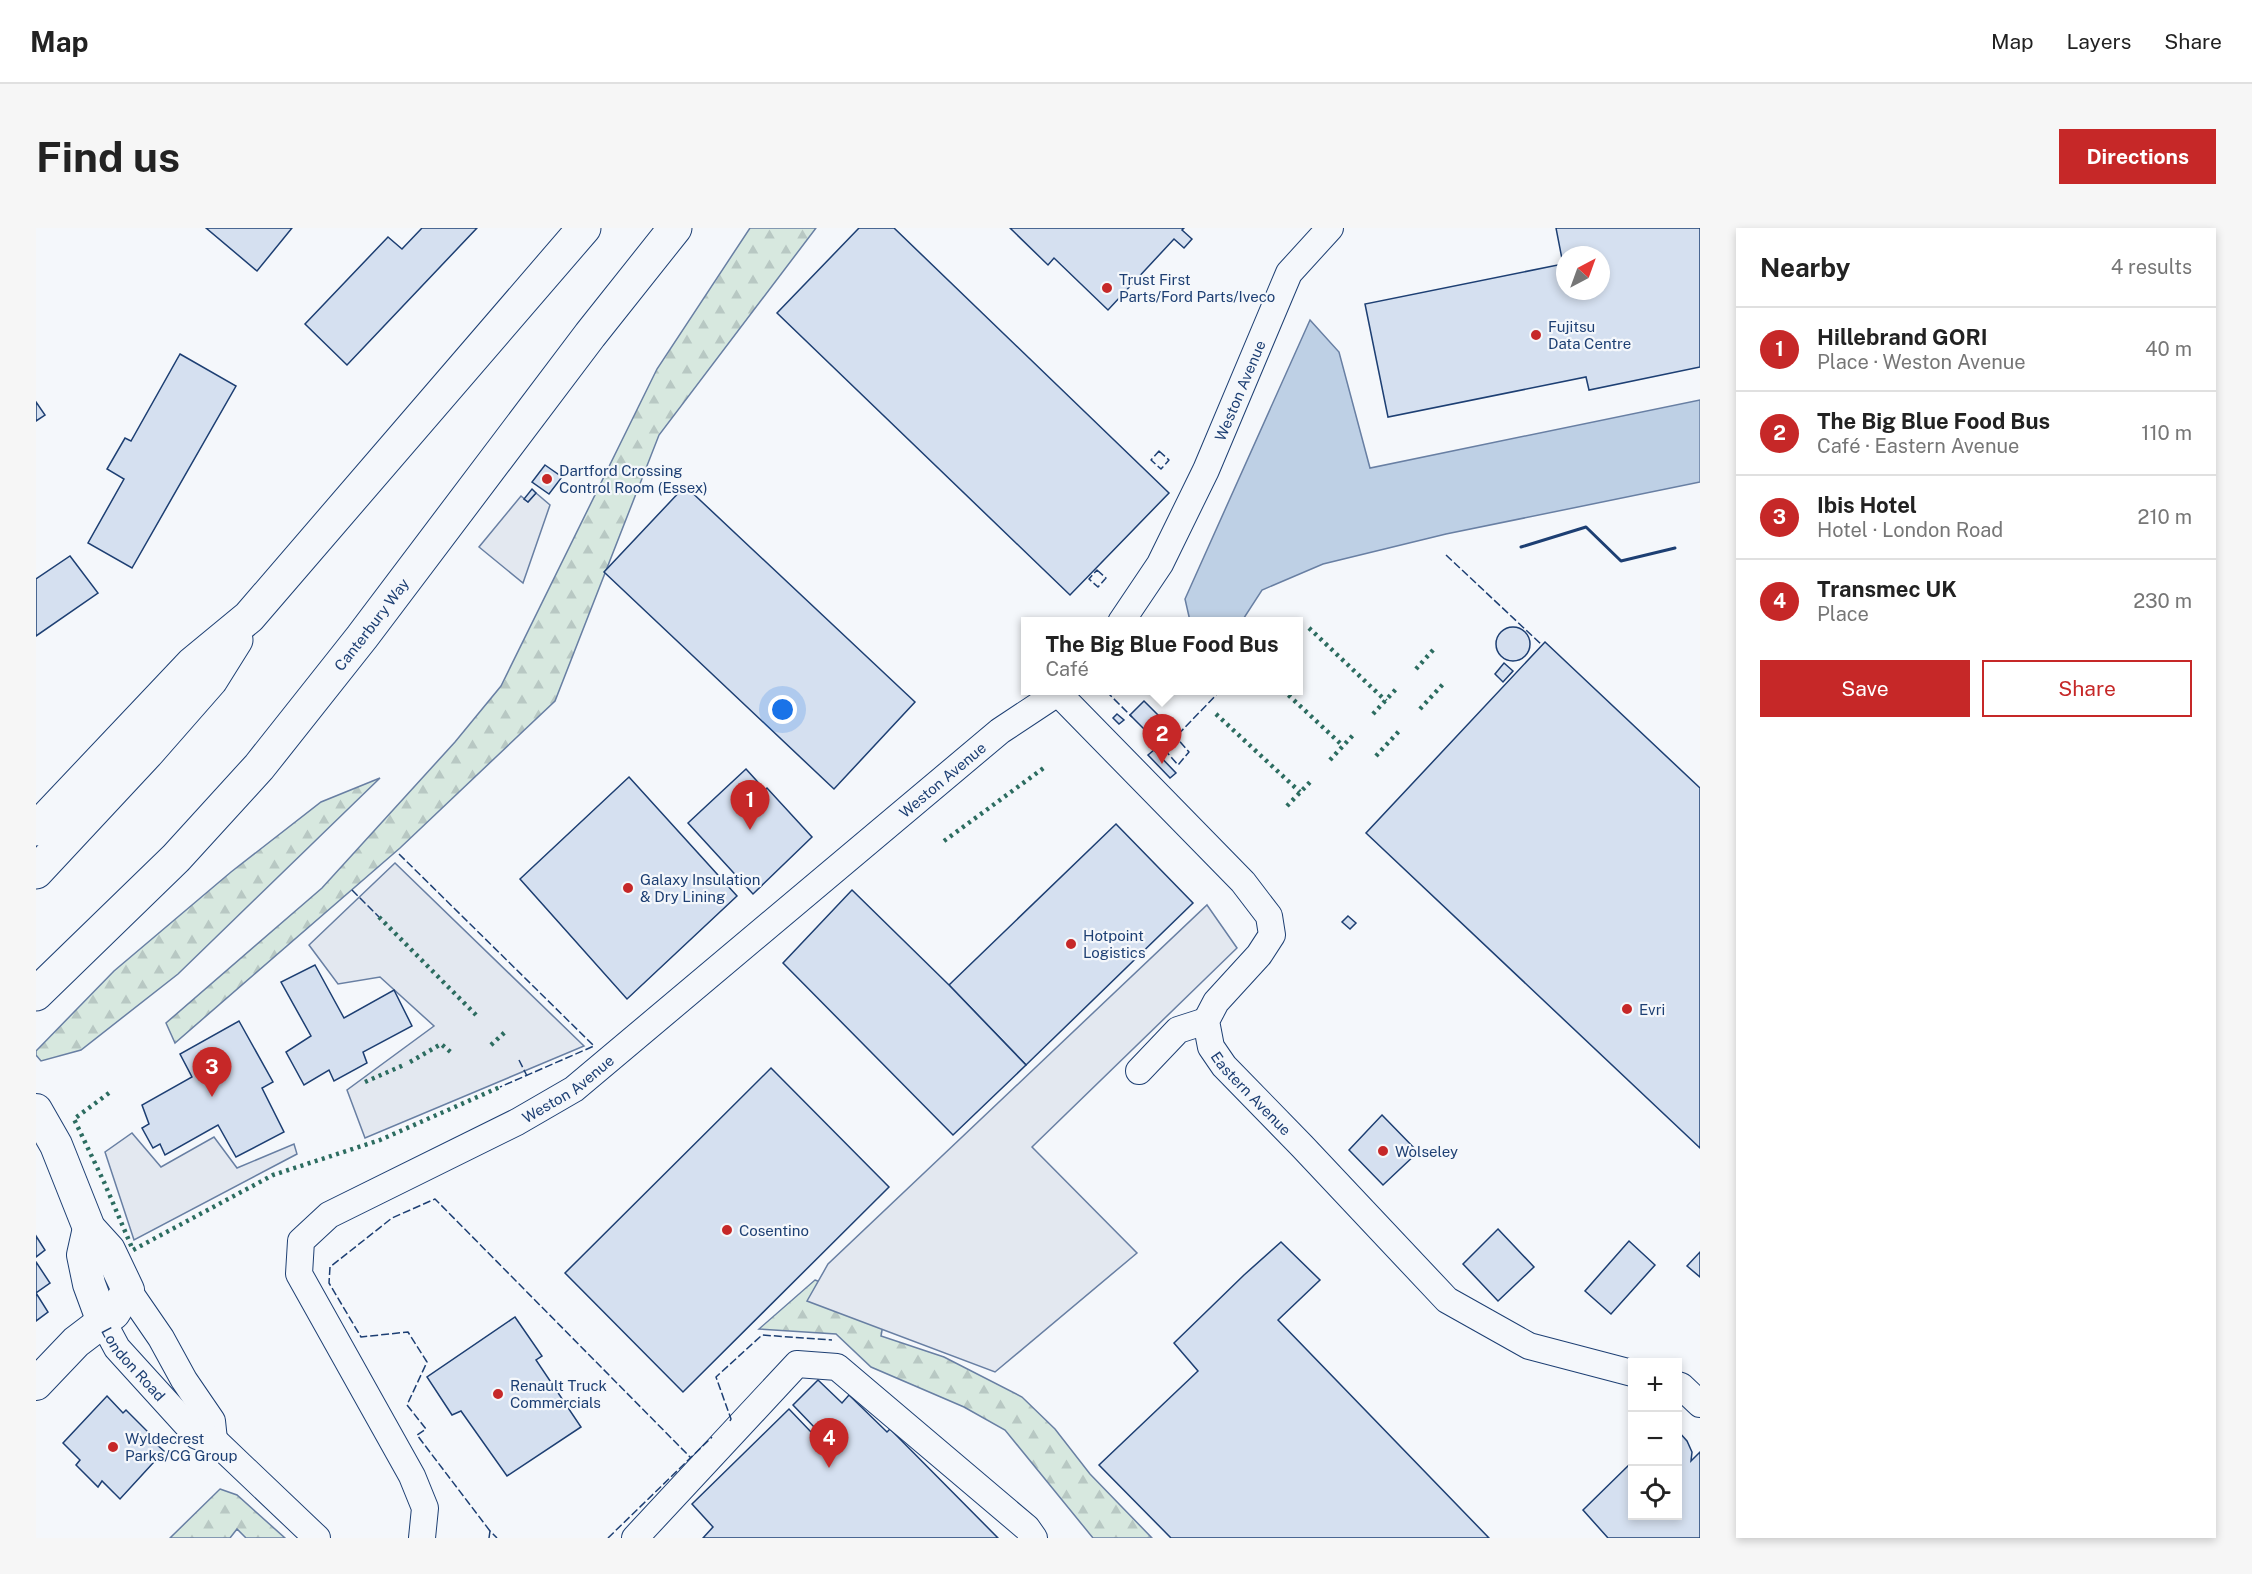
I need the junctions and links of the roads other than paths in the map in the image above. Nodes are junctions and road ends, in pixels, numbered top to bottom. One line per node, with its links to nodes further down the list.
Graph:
1 (584, 228): 4 (highway)
2 (675, 228): 10 (highway, Canterbury Way)
3 (1330, 228): 5 (street, Weston Avenue)
4 (249, 617): 8 (highway); 9 (highway)
5 (1124, 617)
6 (1055, 695): 23 (street, Weston Avenue)
7 (1063, 695): 11 (street)
8 (36, 829)
9 (36, 872)
10 (36, 994)
11 (1206, 1021): 12 (street); 17 (street, Eastern Avenue)
12 (1139, 1071)
13 (36, 1110): 14 (main road, London Road)
14 (89, 1228): 15 (main road, London Road); 16 (main road, London Road)
15 (128, 1290): 16 (main road); 21 (street, London Road)
16 (103, 1322): 18 (main road); 21 (street, London Road)
17 (1628, 1372)
18 (36, 1384)
19 (1682, 1387): 20 (street)
20 (1700, 1404)
21 (214, 1440): 22 (street, London Road)
22 (317, 1538)
23 (422, 1538)
24 (635, 1538): 25 (street)
25 (1034, 1538)

